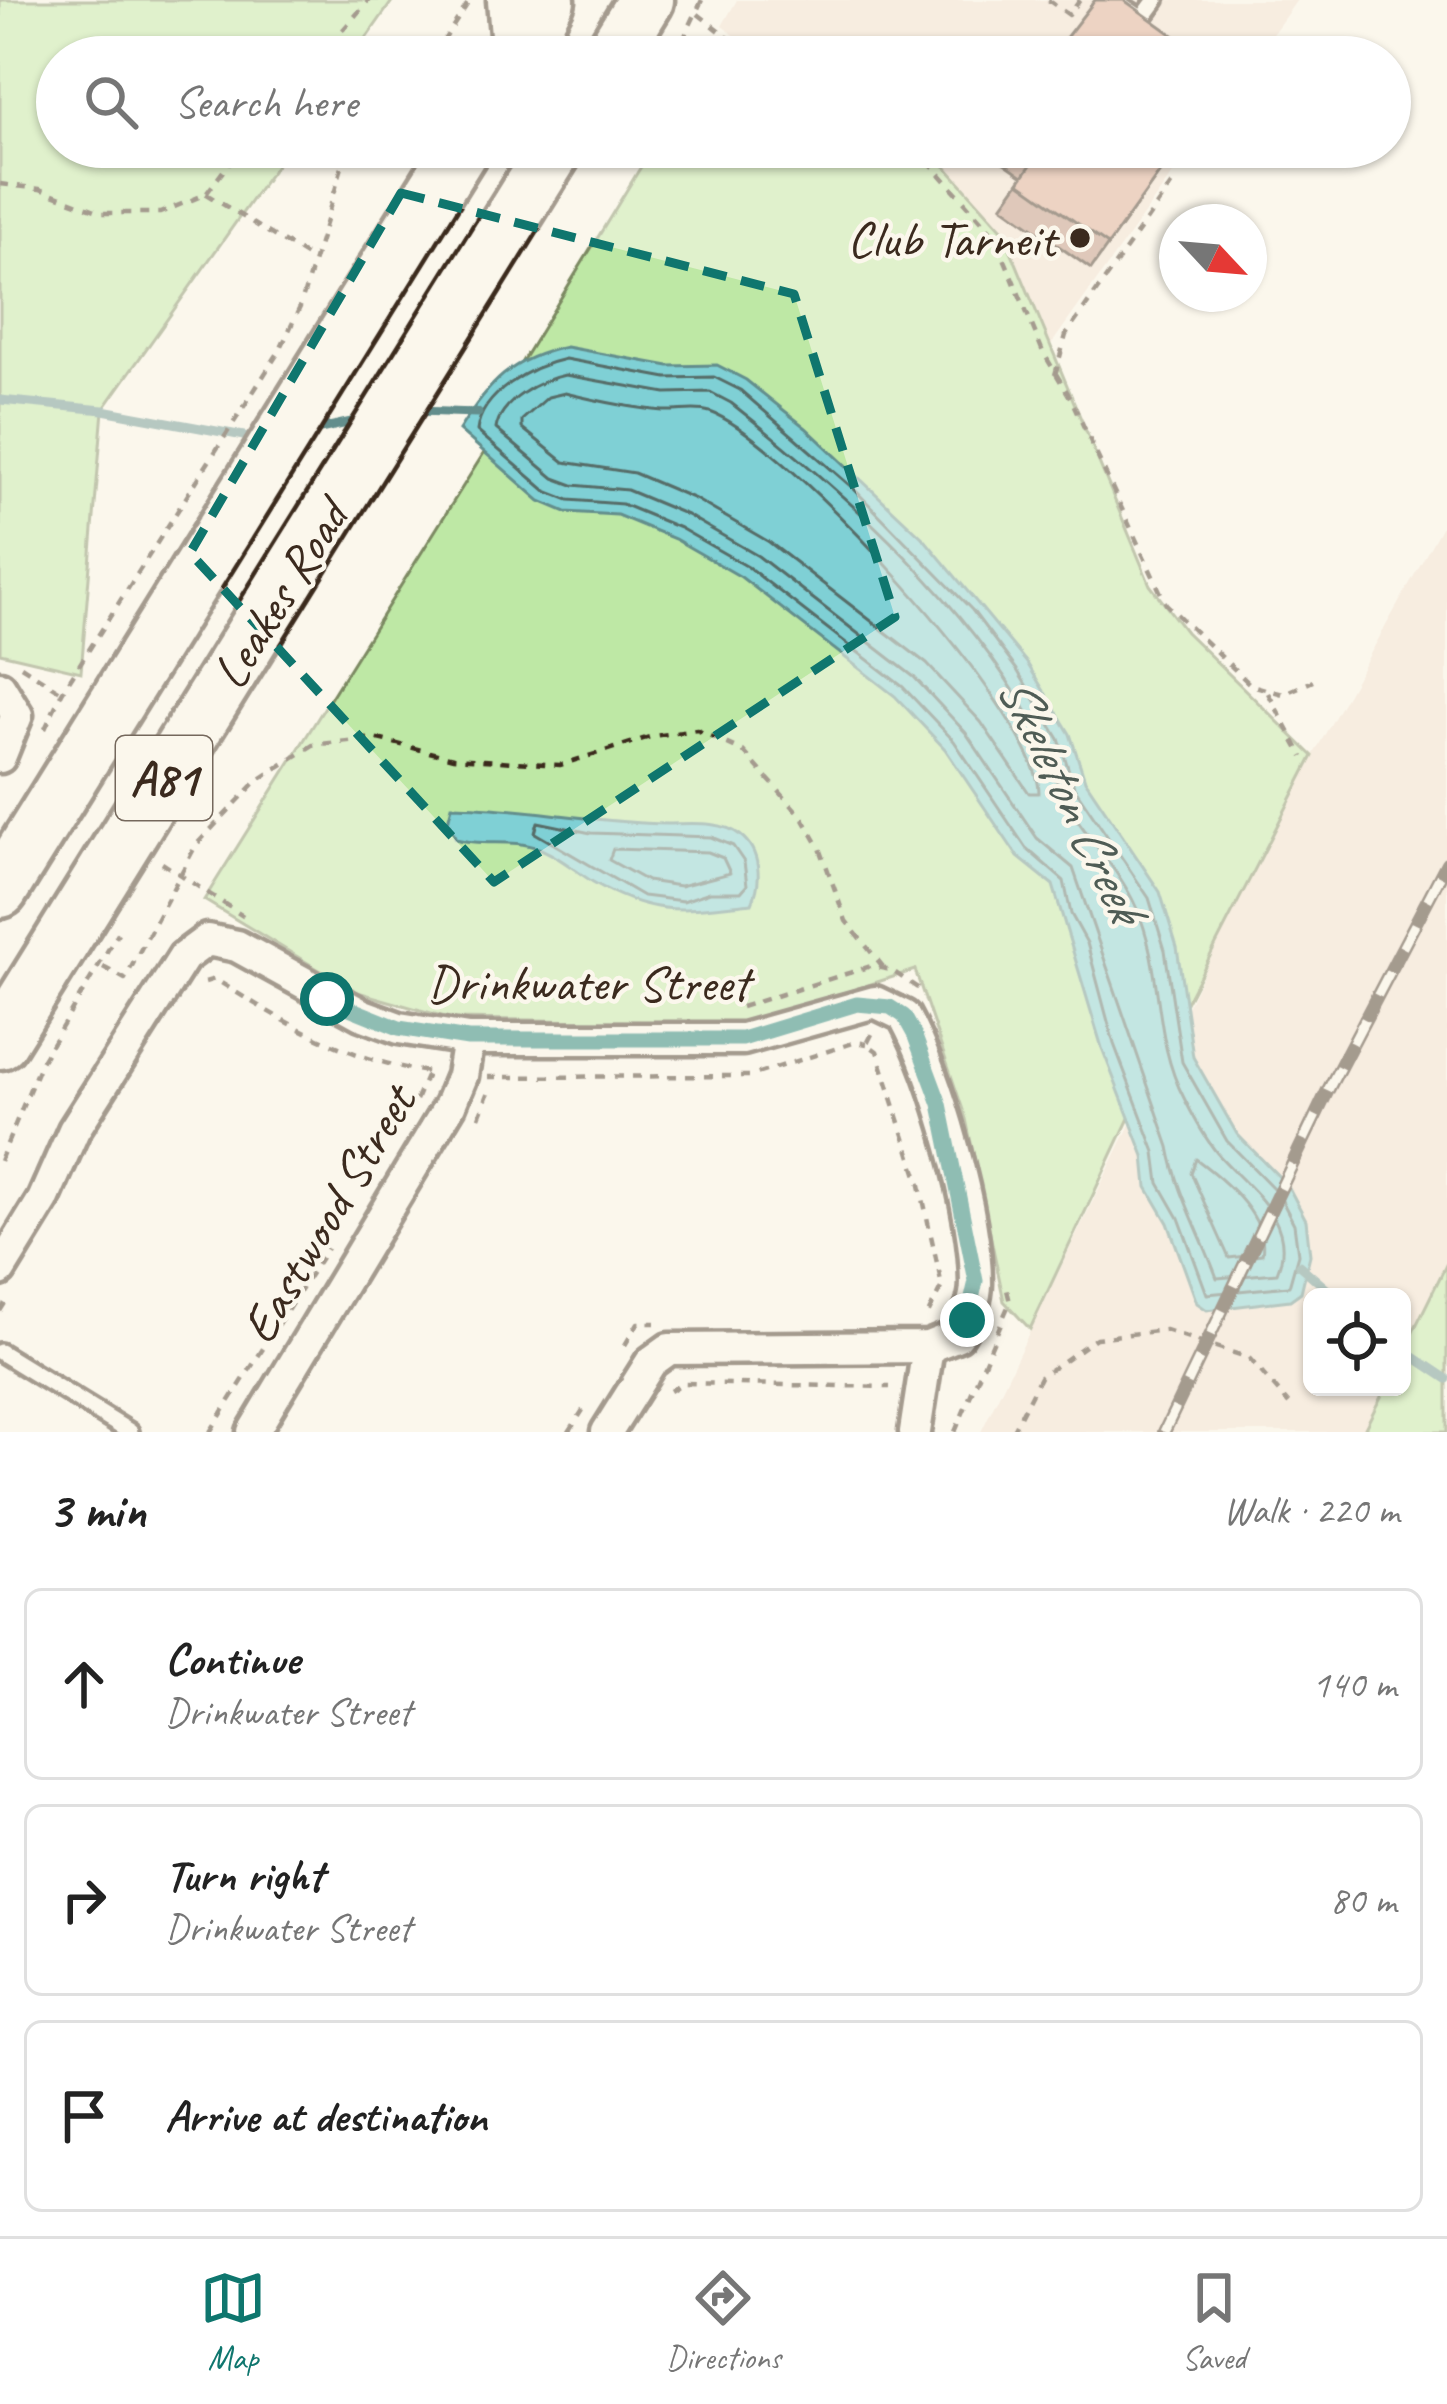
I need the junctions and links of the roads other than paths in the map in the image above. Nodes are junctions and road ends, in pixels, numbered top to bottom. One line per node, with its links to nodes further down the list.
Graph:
1 (509, 0): 6 (street)
2 (547, 0): 7 (highway)
3 (646, 0): 8 (highway)
4 (1114, 0): 5 (lane)
5 (1156, 0)
6 (513, 36)
7 (527, 36)
8 (624, 36)
9 (446, 168): 13 (highway, Leakes Road / A81)
10 (543, 168): 15 (highway, Leakes Road / A81)
11 (4, 672): 12 (street)
12 (0, 757)
13 (0, 890)
14 (468, 1039): 16 (street, Drinkwater Street); 17 (street, Drinkwater Street); 20 (street, Eastwood Street)
15 (0, 1041)
16 (0, 1270)
17 (928, 1347): 21 (street); 22 (street)
18 (0, 1352): 19 (lane)
19 (130, 1432)
20 (253, 1432)
21 (607, 1432)
22 (915, 1432)

